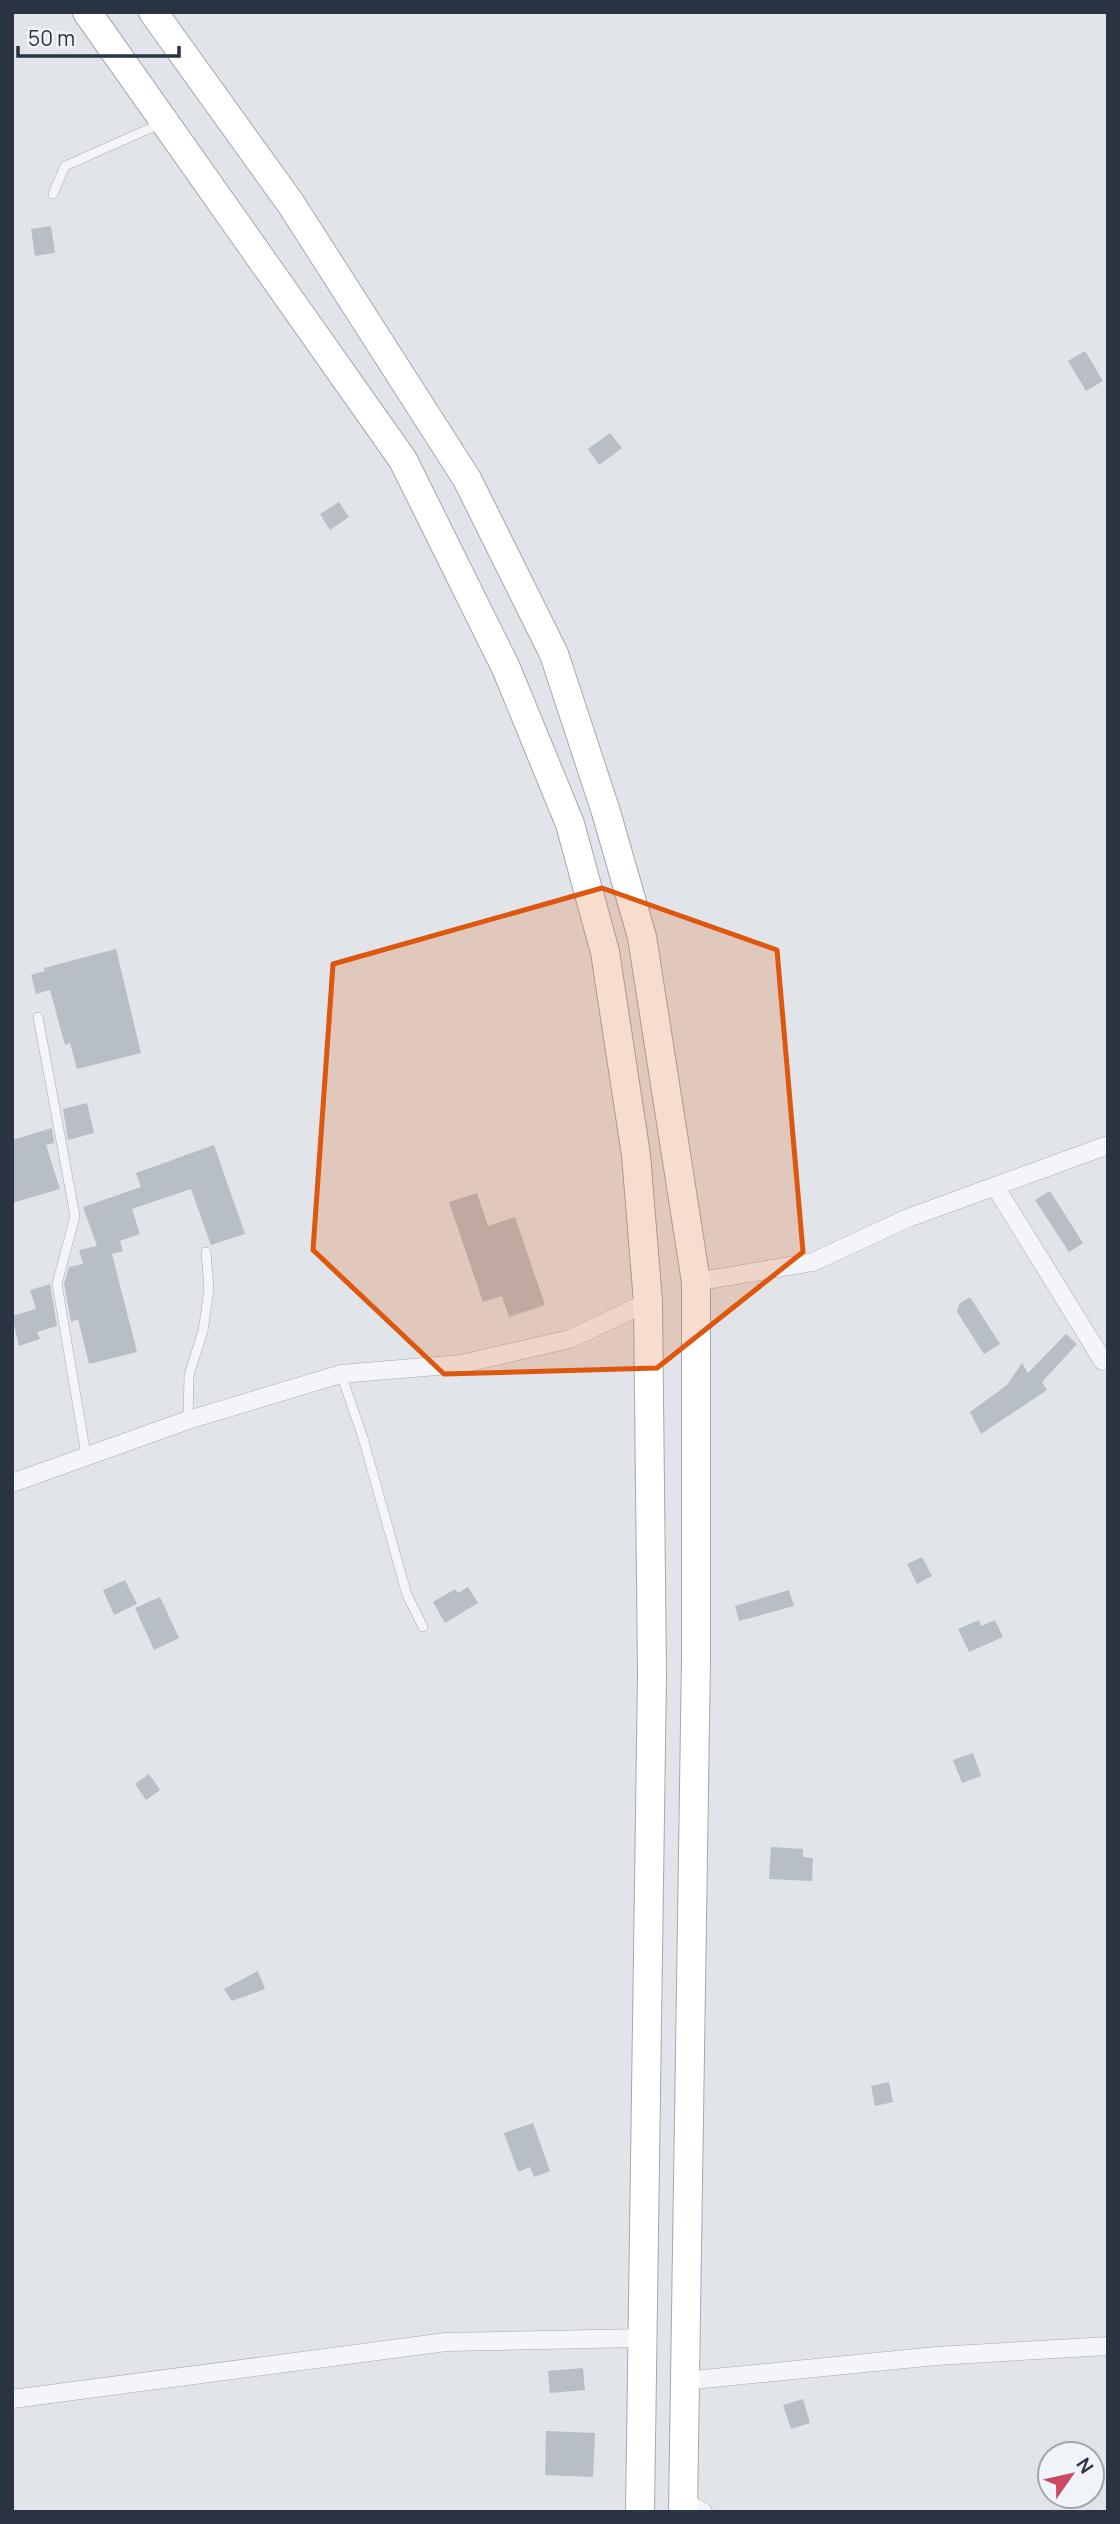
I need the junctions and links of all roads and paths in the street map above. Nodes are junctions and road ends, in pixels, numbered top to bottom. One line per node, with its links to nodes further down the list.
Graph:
1 (87, 12): 3 (main road)
2 (153, 12): 9 (main road)
3 (164, 122): 4 (lane); 10 (main road)
4 (52, 194)
5 (38, 1017): 14 (lane)
6 (1108, 1145): 7 (street)
7 (995, 1186): 9 (street); 11 (street)
8 (206, 1252): 13 (lane)
9 (696, 1282): 19 (main road)
10 (648, 1302): 12 (street); 17 (main road)
11 (1103, 1361)
12 (341, 1374): 13 (street); 16 (lane)
13 (188, 1420): 14 (street)
14 (86, 1455): 15 (street)
15 (12, 1483)
16 (424, 1627)
17 (640, 2339): 20 (street); 22 (main road)
18 (1108, 2346): 19 (street)
19 (683, 2381): 21 (main road)
20 (12, 2399)
21 (689, 2508)
22 (640, 2512)

